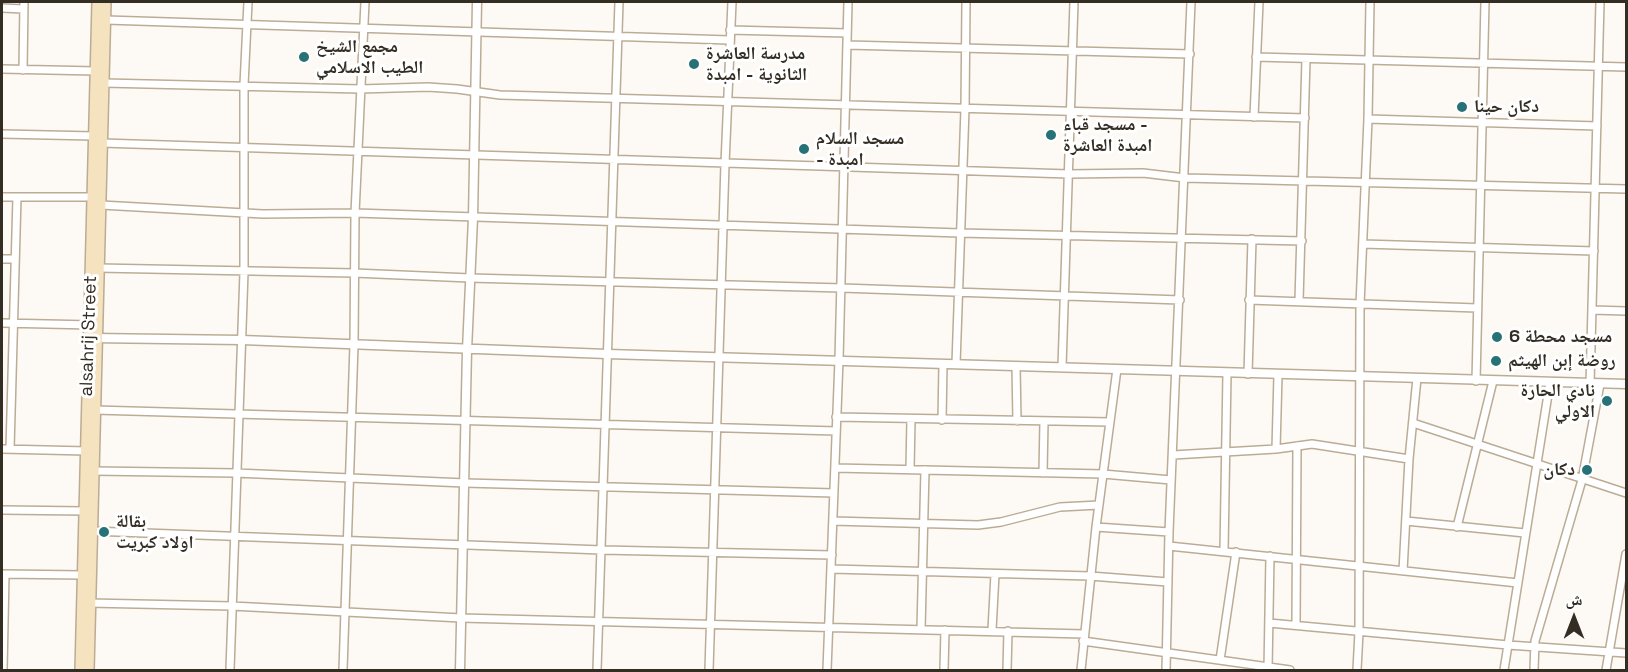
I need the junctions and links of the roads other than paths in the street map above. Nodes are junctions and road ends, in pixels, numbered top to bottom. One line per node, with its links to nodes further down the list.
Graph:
1 (97, 2): 38 (main road, alsahrij Street)
2 (106, 2): 18 (main road)
3 (248, 2): 19 (street)
4 (365, 2): 20 (street)
5 (477, 2): 22 (street)
6 (619, 2): 24 (street)
7 (732, 2): 21 (street)
8 (848, 2): 23 (street)
9 (966, 2): 27 (street)
10 (1074, 2): 28 (street)
11 (1191, 2): 29 (street)
12 (1259, 2): 30 (street)
13 (1370, 2): 32 (street)
14 (1485, 2): 33 (street)
15 (1600, 2): 34 (street)
16 (23, 5): 17 (street); 37 (street)
17 (2, 8)
18 (106, 20): 19 (street); 39 (main road)
19 (247, 23): 20 (street); 40 (street)
20 (364, 28): 22 (street); 41 (street)
21 (730, 30): 23 (street); 25 (street)
22 (477, 33): 24 (street); 42 (street)
23 (848, 33): 26 (street)
24 (619, 36): 25 (street); 43 (street)
25 (729, 40): 44 (street)
26 (847, 45): 27 (street); 45 (street)
27 (966, 48): 28 (street); 46 (street)
28 (1072, 50): 29 (street); 47 (street)
29 (1190, 54): 48 (street)
30 (1256, 57): 31 (street); 49 (street)
31 (1306, 59): 32 (street); 50 (street)
32 (1370, 59): 33 (street); 51 (street)
33 (1482, 63): 34 (street); 52 (street)
34 (1598, 66): 35 (street); 53 (street)
35 (1626, 67)
36 (2, 69): 37 (street)
37 (23, 70): 38 (street)
38 (96, 71): 55 (main road, alsahrij Street)
39 (104, 83): 40 (street); 56 (main road)
40 (244, 85): 41 (street); 57 (street)
41 (360, 89): 42 (street); 58 (street)
42 (476, 92): 43 (street); 59 (street)
43 (616, 97): 44 (street); 60 (street)
44 (727, 101): 45 (street); 61 (street)
45 (846, 106): 46 (street); 62 (street)
46 (965, 109): 47 (street); 63 (street)
47 (1071, 111): 48 (street); 64 (street)
48 (1188, 115): 49 (street); 65 (street)
49 (1254, 117): 50 (street)
50 (1305, 118): 66 (street)
51 (1368, 119): 52 (street); 67 (street)
52 (1481, 123): 53 (street); 68 (street)
53 (1597, 126): 69 (street)
54 (2, 134): 55 (street)
55 (94, 136): 73 (main road, alsahrij Street)
56 (102, 143): 57 (street); 74 (main road)
57 (245, 149): 58 (street); 75 (street)
58 (357, 153): 59 (street); 76 (street)
59 (474, 156): 60 (street); 77 (street)
60 (613, 160): 61 (street); 78 (street)
61 (725, 164): 62 (street); 79 (street)
62 (845, 167): 63 (street); 80 (street)
63 (963, 170): 64 (street); 81 (street)
64 (1069, 174): 65 (street); 82 (street)
65 (1185, 178): 66 (street); 83 (street)
66 (1304, 180): 67 (street); 85 (street)
67 (1365, 182): 68 (street); 86 (street)
68 (1479, 185): 69 (street); 87 (street)
69 (1595, 188): 70 (street); 88 (street)
70 (1626, 189)
71 (2, 196): 72 (street)
72 (17, 197): 73 (street); 90 (street)
73 (92, 197): 109 (main road, alsahrij Street)
74 (101, 205): 75 (street); 91 (main road)
75 (245, 213): 76 (street); 92 (street)
76 (355, 213): 77 (street); 93 (street)
77 (473, 218): 78 (street); 94 (street)
78 (612, 221): 79 (street); 95 (street)
79 (723, 224): 80 (street); 96 (street)
80 (843, 228): 81 (street); 97 (street)
81 (960, 233): 82 (street); 98 (street)
82 (1066, 235): 83 (street); 99 (street)
83 (1182, 238): 84 (street); 100 (street)
84 (1252, 239): 85 (street); 101 (street)
85 (1302, 241): 102 (street)
86 (1363, 244): 87 (street); 103 (street)
87 (1478, 247): 88 (street); 104 (street)
88 (1594, 251): 105 (street)
89 (2, 259): 90 (street)
90 (15, 259): 108 (street)
91 (98, 268): 92 (street); 109 (main road)
92 (244, 272): 93 (street); 111 (street)
93 (354, 273): 94 (street); 112 (street)
94 (470, 278): 95 (street); 113 (street)
95 (610, 281): 96 (street); 114 (street)
96 (722, 285): 97 (street); 115 (street)
97 (842, 288): 98 (street); 116 (street)
98 (957, 291): 99 (street); 118 (street)
99 (1064, 295): 100 (street); 120 (street)
100 (1180, 300): 122 (street)
101 (1249, 300): 102 (street); 124 (street)
102 (1299, 301): 103 (street)
103 (1360, 305): 104 (street); 126 (street)
104 (1477, 308): 128 (street)
105 (1592, 310): 106 (street); 131 (street)
106 (1626, 311)
107 (2, 323): 108 (street)
108 (13, 323): 109 (street); 135 (street)
109 (93, 326): 110 (main road)
110 (93, 338): 111 (street); 136 (main road); 155 (main road, alsahrij Street)
111 (242, 340): 112 (street); 137 (street)
112 (354, 345): 113 (street); 138 (street)
113 (467, 350): 114 (street); 144 (street)
114 (607, 354): 115 (street); 147 (street)
115 (719, 357): 116 (street); 148 (street)
116 (839, 360): 117 (street); 139 (street)
117 (943, 364): 118 (street); 141 (street)
118 (956, 364): 119 (street)
119 (1016, 366): 120 (street); 142 (street)
120 (1062, 367): 121 (street)
121 (1117, 369): 122 (street); 145 (street)
122 (1177, 371): 123 (street); 158 (street)
123 (1227, 373): 124 (street); 157 (street)
124 (1248, 374): 125 (street)
125 (1278, 375): 126 (street); 154 (street)
126 (1360, 377): 127 (street); 156 (street)
127 (1417, 378): 128 (street); 146 (street)
128 (1476, 381): 129 (street)
129 (1493, 381): 130 (street); 150 (street)
130 (1550, 382): 131 (street); 160 (street)
131 (1590, 384): 132 (street)
132 (1600, 384): 133 (street); 170 (street)
133 (1626, 384)
134 (2, 387): 135 (street)
135 (11, 388): 153 (street)
136 (95, 410): 137 (street); 164 (main road)
137 (238, 414): 138 (street); 165 (street)
138 (351, 417): 144 (street); 168 (street)
139 (836, 417): 140 (street); 149 (street)
140 (911, 419): 141 (street); 162 (street)
141 (942, 420): 142 (street)
142 (1017, 421): 143 (street)
143 (1044, 421): 145 (street); 166 (street)
144 (465, 422): 147 (street); 171 (street)
145 (1110, 422): 167 (street)
146 (1413, 423): 150 (street); 159 (street)
147 (605, 425): 148 (street); 172 (street)
148 (716, 428): 149 (street); 173 (street)
149 (836, 431): 161 (street)
150 (1477, 445): 160 (street); 183 (street)
151 (1297, 446): 154 (street); 156 (street); 198 (street)
152 (2, 449): 153 (street)
153 (10, 449): 155 (street)
154 (1276, 449): 157 (street)
155 (87, 451): 178 (main road, alsahrij Street)
156 (1360, 451): 159 (street); 199 (street)
157 (1227, 453): 158 (street); 192 (street)
158 (1173, 455): 169 (street)
159 (1409, 459): 180 (street)
160 (1536, 464): 170 (street); 186 (street)
161 (835, 468): 162 (street); 174 (street)
162 (910, 469): 163 (street)
163 (925, 470): 166 (street); 181 (street)
164 (94, 471): 165 (street); 184 (main road)
165 (236, 473): 168 (street); 187 (street)
166 (1043, 473): 167 (street)
167 (1103, 474): 169 (street); 176 (street)
168 (348, 477): 171 (street); 188 (street)
169 (1171, 480): 185 (street)
170 (1582, 480): 175 (street); 227 (street)
171 (465, 483): 172 (street); 189 (street)
172 (604, 486): 173 (street); 191 (street)
173 (716, 490): 174 (street); 194 (street)
174 (834, 493): 179 (street)
175 (1626, 493)
176 (1099, 505): 181 (street); 182 (street)
177 (2, 510): 178 (street)
178 (85, 511): 206 (main road, alsahrij Street)
179 (834, 521): 181 (street); 196 (street)
180 (1406, 521): 183 (street); 201 (street)
181 (923, 523): 202 (street)
182 (1096, 527): 185 (street); 207 (street)
183 (1457, 527): 186 (street)
184 (92, 531): 187 (street); 210 (main road)
185 (1169, 532): 190 (street)
186 (1525, 533): 209 (street)
187 (233, 537): 188 (street); 211 (street)
188 (348, 540): 189 (street); 212 (street)
189 (463, 545): 191 (street); 213 (street)
190 (1169, 546): 192 (street); 208 (street)
191 (602, 550): 194 (street); 214 (street)
192 (1224, 551): 193 (street)
193 (1236, 552): 197 (street); 231 (street)
194 (714, 553): 196 (street); 216 (street)
195 (1626, 554): 205 (street)
196 (832, 555): 200 (street)
197 (1270, 556): 198 (street); 215 (street)
198 (1297, 559): 199 (street); 217 (street)
199 (1360, 566): 201 (street); 223 (street)
200 (832, 569): 202 (street); 218 (street)
201 (1403, 571): 209 (street)
202 (923, 572): 204 (street); 219 (street)
203 (3, 574): 206 (street); 224 (street)
204 (995, 574): 207 (street); 221 (street)
205 (1625, 574): 229 (street)
206 (83, 575): 234 (main road, alsahrij Street)
207 (1090, 576): 208 (street); 225 (street)
208 (1168, 582): 228 (street)
209 (1518, 583): 226 (street)
210 (90, 603): 211 (street); 235 (main road)
211 (232, 606): 212 (street); 236 (street)
212 (345, 612): 213 (street); 237 (street)
213 (461, 618): 214 (street); 238 (street)
214 (599, 622): 216 (street); 239 (street)
215 (1269, 623): 217 (street); 232 (street)
216 (711, 624): 218 (street); 240 (street)
217 (1296, 625): 223 (street)
218 (829, 626): 219 (street); 241 (street)
219 (921, 629): 220 (street)
220 (945, 630): 221 (street); 242 (street)
221 (992, 630): 222 (street)
222 (1008, 631): 225 (street); 243 (street)
223 (1359, 632): 226 (street); 247 (street)
224 (3, 637): 233 (street)
225 (1084, 637): 228 (street); 244 (street)
226 (1508, 645): 227 (street); 248 (street)
227 (1534, 647): 229 (street); 249 (street)
228 (1166, 652): 231 (street); 245 (street)
229 (1609, 652): 230 (street); 250 (street)
230 (1626, 653)
231 (1220, 660): 232 (street)
232 (1268, 669): 246 (street)
233 (3, 670)
234 (80, 670)
235 (89, 670)
236 (230, 670)
237 (343, 670)
238 (460, 670)
239 (597, 670)
240 (709, 670)
241 (828, 670)
242 (944, 670)
243 (1007, 670)
244 (1080, 670)
245 (1166, 670)
246 (1290, 670)
247 (1357, 670)
248 (1504, 670)
249 (1534, 670)
250 (1606, 670)

